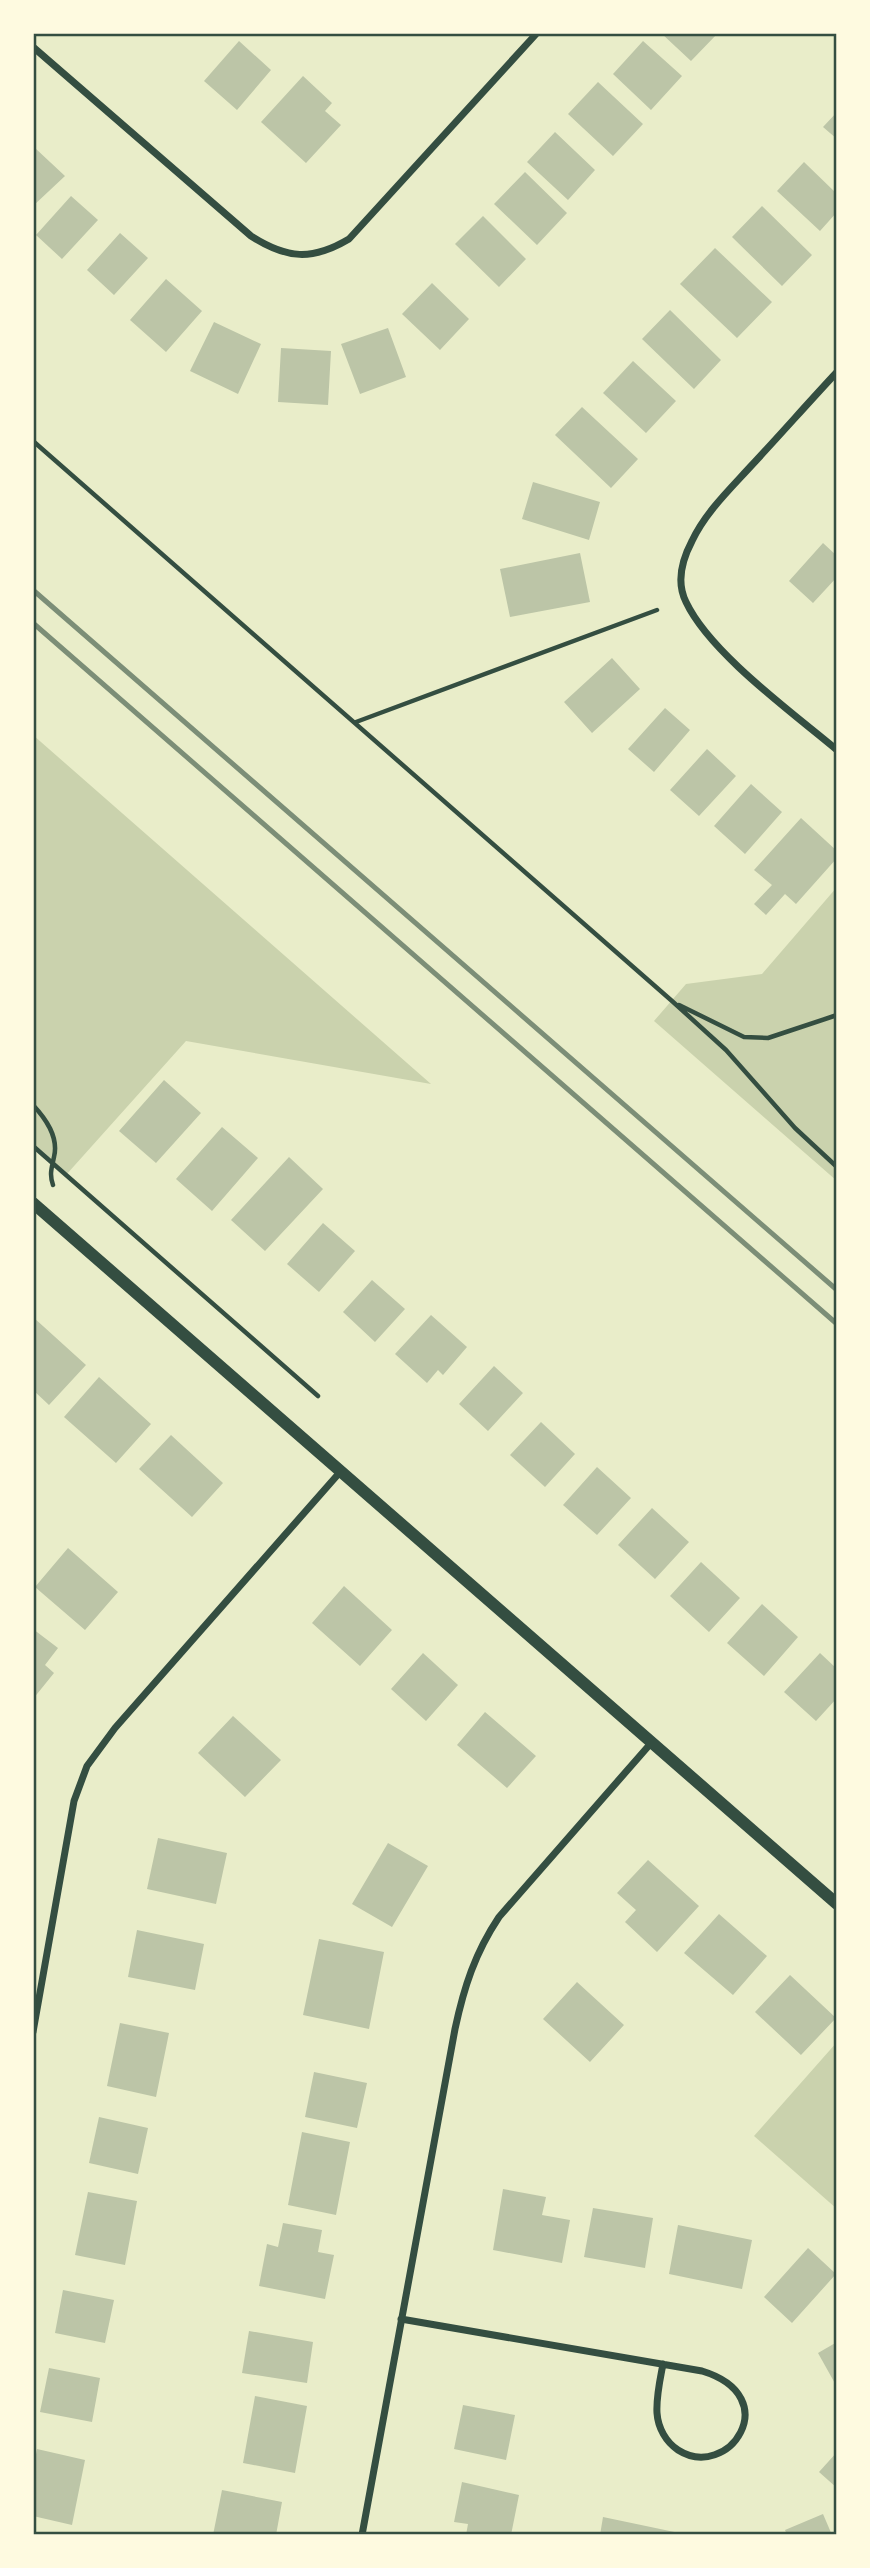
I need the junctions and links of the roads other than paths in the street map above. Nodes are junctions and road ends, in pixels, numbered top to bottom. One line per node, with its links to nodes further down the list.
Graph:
1 (537, 33): 2 (street)
2 (33, 47)
3 (837, 372): 4 (street)
4 (837, 750)
5 (33, 1203): 6 (street)
6 (341, 1471): 7 (street); 9 (street)
7 (652, 1742): 8 (street); 10 (street)
8 (837, 1904)
9 (33, 2032)
10 (401, 2319): 11 (street); 12 (street)
11 (663, 2364): 11 (street)
12 (362, 2535)

